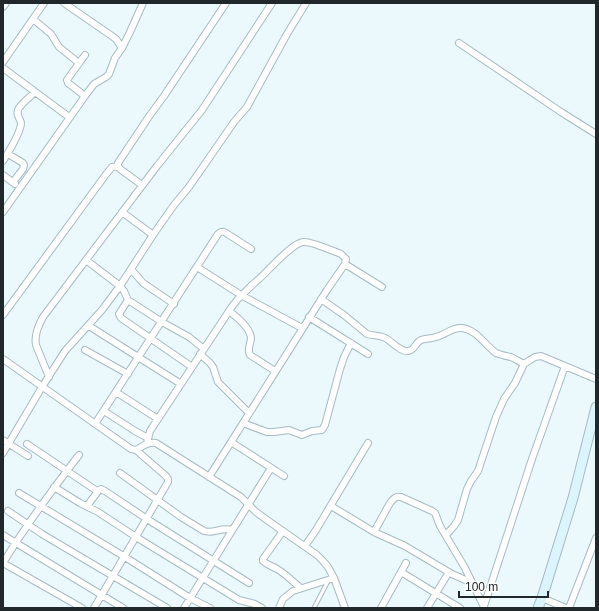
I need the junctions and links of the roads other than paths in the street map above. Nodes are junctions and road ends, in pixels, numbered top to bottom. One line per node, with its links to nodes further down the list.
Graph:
1 (6, 3): 8 (street)
2 (44, 3): 9 (street)
3 (64, 3): 11 (street)
4 (143, 3): 11 (street)
5 (226, 3): 22 (street)
6 (272, 3): 25 (street)
7 (306, 3): 29 (street)
8 (3, 7)
9 (33, 19): 13 (street); 14 (street)
10 (459, 43): 19 (street)
11 (122, 48): 17 (street)
12 (85, 55): 14 (street)
13 (3, 62)
14 (79, 63): 17 (street)
15 (3, 68): 16 (street)
16 (35, 92): 18 (street); 20 (street)
17 (85, 96): 18 (street)
18 (69, 118): 26 (street)
19 (596, 134)
20 (8, 154): 21 (street); 24 (street)
21 (3, 161)
22 (118, 166): 25 (street); 42 (street)
23 (3, 175): 24 (street)
24 (13, 182): 26 (street)
25 (142, 185): 28 (street)
26 (20, 187): 27 (street)
27 (3, 212)
28 (122, 212): 29 (street); 31 (street)
29 (153, 235): 34 (street)
30 (251, 249): 33 (street)
31 (86, 260): 35 (street); 59 (street)
32 (345, 264): 36 (street); 37 (street); 38 (street)
33 (197, 267): 37 (street); 40 (street)
34 (131, 269): 35 (street); 40 (street)
35 (120, 286): 39 (street); 45 (street)
36 (382, 288)
37 (241, 295): 41 (street); 46 (street)
38 (321, 299): 43 (street); 54 (street)
39 (128, 300): 44 (street); 47 (street)
40 (174, 304): 44 (street)
41 (229, 311): 50 (street); 57 (street)
42 (3, 315)
43 (309, 317): 46 (street); 48 (street)
44 (162, 322): 47 (street); 50 (street)
45 (89, 326): 52 (street); 59 (street)
46 (302, 328): 57 (street)
47 (151, 339): 52 (street); 56 (street)
48 (352, 343): 51 (street); 68 (street)
49 (85, 350): 58 (street)
50 (202, 352): 56 (street); 66 (street)
51 (368, 354)
52 (139, 357): 58 (street); 61 (street)
53 (3, 359): 62 (street)
54 (524, 364): 55 (street); 99 (street)
55 (565, 366): 60 (street); 120 (street)
56 (192, 367): 61 (street)
57 (275, 371): 66 (street)
58 (128, 374): 63 (street)
59 (49, 377): 62 (street)
60 (596, 379)
61 (181, 384): 67 (street)
62 (42, 387): 69 (street); 71 (street)
63 (116, 392): 65 (street); 67 (street)
64 (596, 406): 118 (street)
65 (104, 410): 69 (street); 70 (street)
66 (249, 413): 68 (street)
67 (158, 419): 70 (street)
68 (243, 423): 72 (street)
69 (95, 424): 75 (street)
70 (148, 440): 75 (street); 83 (street)
71 (6, 442): 76 (street); 78 (street)
72 (231, 442): 79 (street); 83 (street)
73 (368, 443): 91 (street)
74 (27, 444): 80 (street)
75 (136, 450): 87 (street)
76 (3, 454)
77 (79, 455): 80 (street)
78 (28, 456)
79 (271, 468): 82 (street); 88 (street)
80 (66, 471): 84 (street); 85 (street)
81 (120, 473): 87 (street)
82 (284, 476)
83 (209, 477): 88 (street)
84 (54, 487): 89 (street); 90 (street)
85 (97, 492): 90 (street); 93 (street)
86 (19, 493): 89 (street)
87 (158, 500): 93 (street); 95 (street)
88 (248, 504): 95 (street); 96 (street)
89 (40, 506): 94 (street); 104 (street)
90 (87, 506): 100 (street)
91 (331, 506): 97 (street); 103 (street)
92 (8, 511): 94 (street)
93 (147, 519): 100 (street); 105 (street)
94 (28, 524): 102 (street); 109 (street)
95 (232, 530): 105 (street)
96 (283, 531): 103 (street); 114 (street)
97 (374, 532): 99 (street); 108 (street)
98 (3, 535): 102 (street)
99 (446, 535): 113 (street)
100 (136, 538): 104 (street); 110 (street)
101 (596, 538): 137 (street)
102 (15, 543): 116 (street); 121 (street)
103 (305, 546): 111 (street)
104 (125, 556): 109 (street); 117 (street)
105 (214, 560): 110 (street); 112 (street)
106 (406, 563): 107 (street)
107 (401, 572): 115 (street); 132 (street)
108 (449, 572): 113 (street); 115 (street)
109 (113, 576): 116 (street); 124 (street)
110 (202, 578): 117 (street); 119 (street)
111 (332, 579): 114 (street); 130 (lane); 131 (street)
112 (249, 583)
113 (472, 583): 120 (street)
114 (301, 588): 129 (street)
115 (436, 593): 133 (street); 134 (street)
116 (102, 595): 122 (street); 123 (street)
117 (190, 598): 125 (street); 126 (street)
118 (542, 598): 136 (street); 137 (street)
119 (242, 602): 127 (street); 128 (street)
120 (485, 607)
121 (82, 608)
122 (94, 608)
123 (123, 608)
124 (167, 608)
125 (184, 608)
126 (210, 608)
127 (238, 608)
128 (262, 608)
129 (278, 608)
130 (314, 608)
131 (345, 608)
132 (381, 608)
133 (427, 608)
134 (461, 608): 135 (street)
135 (467, 608)
136 (538, 608)
137 (567, 608)

